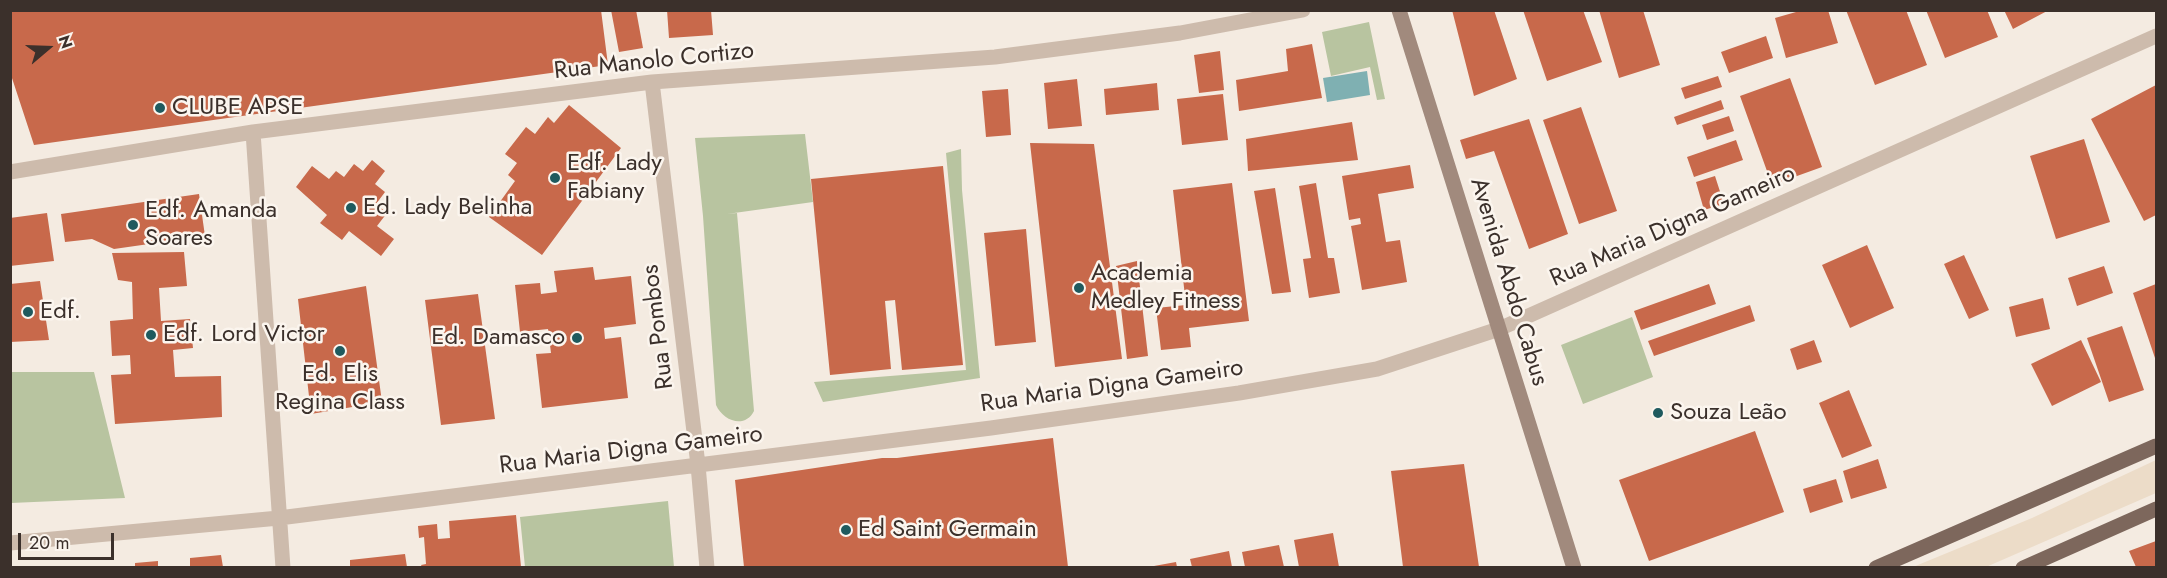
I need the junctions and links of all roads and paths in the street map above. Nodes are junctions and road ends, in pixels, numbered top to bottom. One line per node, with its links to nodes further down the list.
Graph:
1 (1303, 10): 4 (street, Rua Manolo Cortizo)
2 (1399, 10): 7 (main road, Avenida Abdo Cabus)
3 (2157, 36): 7 (street, Rua Maria Digna Gameiro)
4 (652, 82): 5 (street, Rua Manolo Cortizo); 9 (street, Rua Pombos)
5 (253, 132): 6 (street, Rua Manolo Cortizo); 11 (street)
6 (10, 172)
7 (1500, 329): 9 (street, Rua Maria Digna Gameiro); 15 (main road, Avenida Abdo Cabus)
8 (2157, 446): 16 (main road)
9 (698, 465): 11 (street, Rua Maria Digna Gameiro); 14 (street, Rua Pombos)
10 (2157, 509): 17 (main road)
11 (279, 518): 12 (street, Rua Maria Digna Gameiro); 13 (street)
12 (10, 543)
13 (284, 567)
14 (707, 567)
15 (1574, 567)
16 (1876, 567)
17 (2023, 567)

